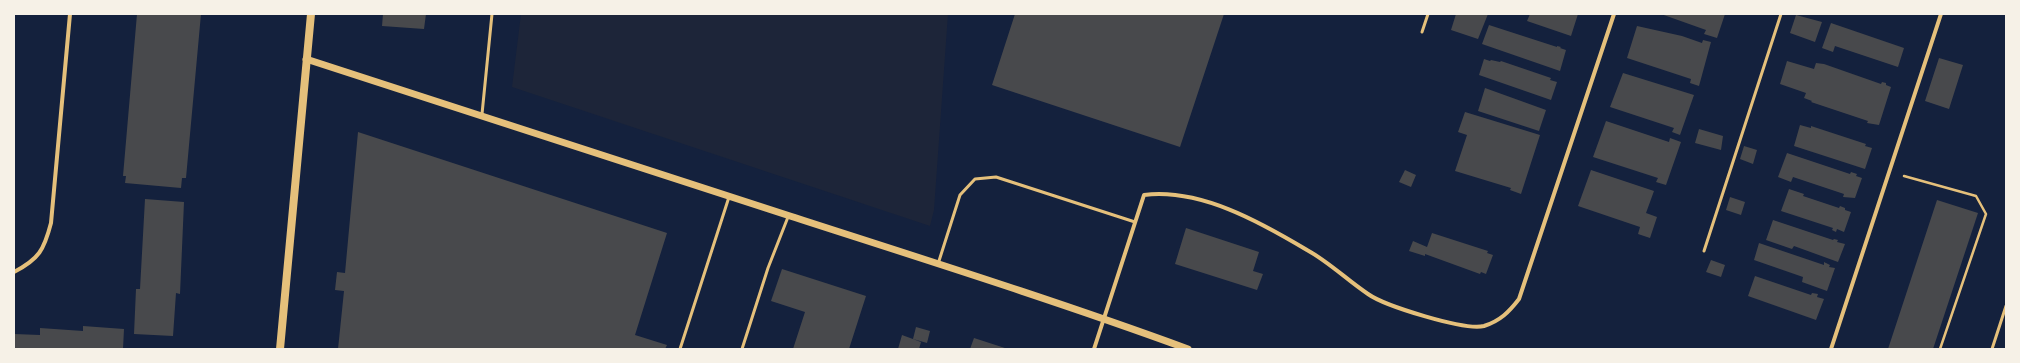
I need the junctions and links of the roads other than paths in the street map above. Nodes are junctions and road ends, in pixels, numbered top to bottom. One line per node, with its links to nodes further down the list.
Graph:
1 (70, 14): 16 (street)
2 (311, 14): 9 (main road)
3 (492, 14): 10 (lane)
4 (1428, 14): 8 (lane)
5 (1614, 14): 13 (street)
6 (1781, 14): 14 (lane)
7 (1941, 14): 24 (street)
8 (1422, 32)
9 (306, 59): 10 (street); 19 (main road)
10 (482, 114): 11 (street)
11 (730, 196): 12 (street); 20 (lane)
12 (789, 215): 15 (street); 21 (lane)
13 (1135, 222): 15 (lane); 18 (street)
14 (1704, 251)
15 (938, 264): 18 (street)
16 (14, 272)
17 (2006, 306): 25 (lane)
18 (1104, 318): 22 (street); 23 (street)
19 (280, 349)
20 (680, 349)
21 (742, 349)
22 (1094, 349)
23 (1188, 349)
24 (1831, 349)
25 (1992, 349)

